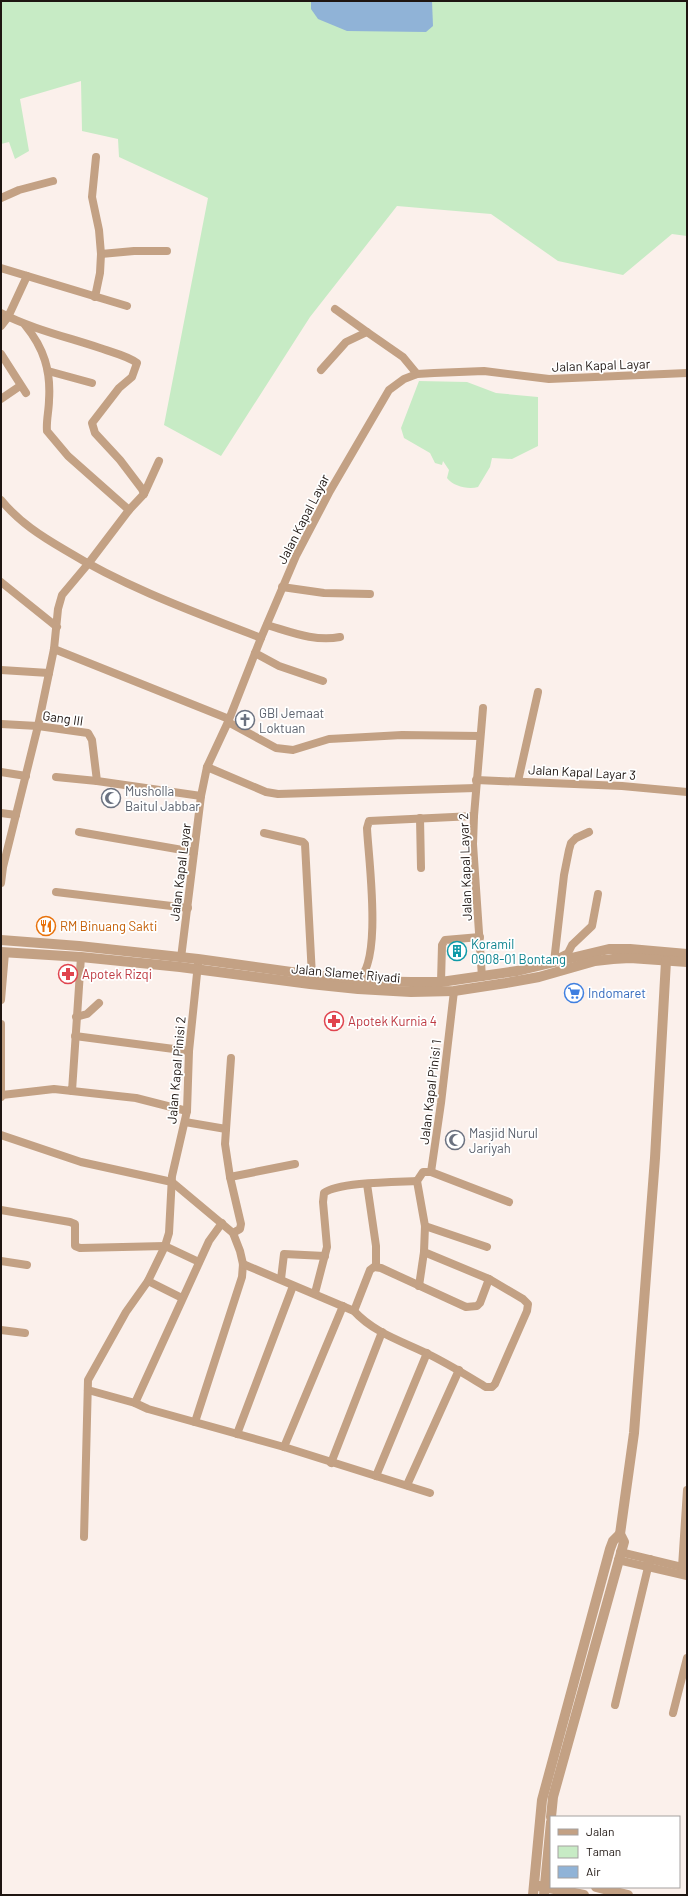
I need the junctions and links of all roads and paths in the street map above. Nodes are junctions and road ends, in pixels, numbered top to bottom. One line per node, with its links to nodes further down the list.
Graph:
1 (96, 157): 5 (street)
2 (52, 181): 3 (street)
3 (1, 198)
4 (166, 251): 5 (street)
5 (101, 254): 8 (street)
6 (1, 268): 7 (street)
7 (26, 276): 8 (street); 11 (street)
8 (95, 297): 9 (street)
9 (127, 306)
10 (335, 309): 14 (street)
11 (5, 315): 12 (street); 13 (street)
12 (25, 325): 16 (street); 23 (street)
13 (1, 326)
14 (367, 332): 17 (street); 19 (street)
15 (1, 354): 21 (street)
16 (48, 370): 20 (street); 25 (street)
17 (321, 370)
18 (687, 373): 19 (street, Jalan Kapal Layar)
19 (417, 374): 28 (street, Jalan Kapal Layar)
20 (92, 383)
21 (1, 399)
22 (159, 461): 23 (street)
23 (144, 494): 25 (street)
24 (1, 500): 26 (street)
25 (129, 510): 26 (street)
26 (88, 564): 31 (street); 33 (street)
27 (2, 584): 31 (street)
28 (282, 587): 29 (street); 30 (street, Jalan Kapal Layar)
29 (370, 594)
30 (267, 624): 32 (street); 33 (street, Jalan Kapal Layar)
31 (57, 627): 34 (street)
32 (340, 637)
33 (261, 638): 35 (street, Jalan Kapal Layar)
34 (54, 649): 37 (street); 41 (street)
35 (255, 653): 38 (street); 41 (street, Jalan Kapal Layar)
36 (1, 670): 37 (street)
37 (49, 673): 43 (street)
38 (323, 681)
39 (538, 692): 50 (street)
40 (483, 708): 44 (street, Jalan Kapal Layar 2)
41 (228, 721): 44 (street); 45 (street, Jalan Kapal Layar)
42 (1, 724): 43 (street, Gang III)
43 (38, 726): 47 (street); 49 (street, Gang III)
44 (480, 736): 51 (street, Jalan Kapal Layar 2)
45 (207, 767): 51 (street, Jalan Kapal Layar 3); 53 (street, Jalan Kapal Layar)
46 (1, 772): 47 (street)
47 (26, 776): 55 (street)
48 (56, 777): 49 (street)
49 (97, 781): 53 (street)
50 (518, 781): 51 (street, Jalan Kapal Layar 3); 52 (street, Jalan Kapal Layar 3)
51 (476, 784): 56 (street, Jalan Kapal Layar 2)
52 (687, 792)
53 (201, 796): 61 (street, Jalan Kapal Layar)
54 (1, 813): 55 (street)
55 (16, 815): 62 (street)
56 (474, 816): 57 (street); 68 (street, Jalan Kapal Layar 2)
57 (420, 818): 63 (street); 80 (street)
58 (79, 832): 61 (street)
59 (589, 832): 74 (street)
60 (264, 833): 78 (street)
61 (194, 852): 67 (street, Jalan Kapal Layar)
62 (2, 866): 64 (street)
63 (420, 868)
64 (1, 883)
65 (56, 892): 67 (street)
66 (598, 894): 74 (street)
67 (188, 908): 73 (street, Jalan Kapal Layar)
68 (480, 937): 79 (street, Jalan Kapal Layar 2); 81 (street)
69 (1, 940): 73 (street, Jalan Slamet Riyadi)
70 (3, 952): 72 (street, Jalan Slamet Riyadi); 84 (street)
71 (687, 954): 74 (street, Jalan Slamet Riyadi)
72 (81, 957): 77 (street, Jalan Slamet Riyadi); 86 (street)
73 (181, 958): 77 (street, Jalan Slamet Riyadi)
74 (555, 960): 79 (street, Jalan Slamet Riyadi)
75 (666, 961): 76 (street, Jalan Slamet Riyadi); 83 (street, Jalan Slamet Riyadi); 141 (street)
76 (687, 962)
77 (198, 964): 78 (street, Jalan Slamet Riyadi); 82 (street, Jalan Slamet Riyadi); 89 (street, Jalan Kapal Pinisi 2)
78 (312, 976): 80 (street, Jalan Slamet Riyadi)
79 (482, 977): 81 (street, Jalan Slamet Riyadi)
80 (356, 980): 82 (street, Jalan Slamet Riyadi)
81 (441, 982): 82 (street, Jalan Slamet Riyadi)
82 (411, 987): 83 (street, Jalan Slamet Riyadi)
83 (454, 991): 98 (street, Jalan Kapal Pinisi 1)
84 (1, 1000)
85 (99, 1003): 86 (street)
86 (76, 1017): 88 (street)
87 (1, 1024): 92 (street)
88 (75, 1036): 89 (street); 91 (street)
89 (189, 1052): 93 (street, Jalan Kapal Pinisi 2)
90 (231, 1058): 95 (street)
91 (72, 1091): 92 (street); 93 (street)
92 (1, 1096)
93 (187, 1111): 94 (street, Jalan Kapal Pinisi 2)
94 (185, 1122): 95 (street); 101 (street, Jalan Kapal Pinisi 2)
95 (226, 1129): 99 (street)
96 (1, 1135): 101 (street)
97 (295, 1164): 99 (street)
98 (430, 1172): 100 (street); 103 (street)
99 (230, 1177): 107 (street)
100 (417, 1180): 102 (street); 106 (street)
101 (172, 1182): 105 (street); 108 (street, Jalan Kapal Pinisi 2)
102 (367, 1184): 111 (street); 116 (street)
103 (509, 1202)
104 (1, 1210): 108 (street)
105 (222, 1223): 107 (street); 113 (street)
106 (425, 1226): 109 (street); 110 (street)
107 (233, 1233): 114 (street)
108 (166, 1246): 113 (street); 119 (street, Jalan Kapal Pinisi 2)
109 (487, 1247)
110 (424, 1252): 118 (street); 121 (street)
111 (325, 1256): 117 (street); 122 (street)
112 (1, 1261): 115 (street)
113 (199, 1262): 123 (street)
114 (243, 1264): 117 (street); 133 (street)
115 (27, 1265)
116 (376, 1267): 121 (street); 125 (street)
117 (281, 1279): 120 (street)
118 (489, 1279): 121 (street); 130 (street)
119 (148, 1280): 123 (street); 131 (street, Jalan Kapal Pinisi 2)
120 (294, 1286): 122 (street); 134 (street)
121 (419, 1286)
122 (315, 1293): 124 (street)
123 (182, 1298): 132 (street)
124 (343, 1306): 125 (street); 135 (street)
125 (354, 1311): 127 (street)
126 (1, 1330): 128 (street)
127 (382, 1332): 129 (street); 136 (street)
128 (25, 1333)
129 (428, 1353): 130 (street); 137 (street)
130 (459, 1370): 138 (street)
131 (88, 1390): 132 (street); 142 (street, Jalan Kapal Pinisi 2)
132 (135, 1403): 133 (street)
133 (195, 1422): 134 (street)
134 (237, 1434): 135 (street)
135 (284, 1448): 136 (street)
136 (331, 1463): 137 (street)
137 (376, 1476): 138 (street)
138 (407, 1485): 140 (street)
139 (687, 1490): 145 (street)
140 (430, 1493)
141 (620, 1534): 143 (street); 147 (street)
142 (84, 1537)
143 (619, 1556): 144 (street); 148 (street)
144 (649, 1563): 145 (street); 146 (street); 150 (street)
145 (684, 1567)
146 (687, 1576)
147 (589, 1628): 148 (street); 154 (street)
148 (600, 1631): 152 (street)
149 (687, 1658): 151 (street)
150 (615, 1705)
151 (673, 1713)
152 (552, 1816)
153 (550, 1840): 155 (street)
154 (535, 1873): 155 (street); 157 (street)
155 (548, 1875): 158 (street)
156 (600, 1888): 160 (street)
157 (533, 1890): 158 (street)
158 (544, 1891): 159 (street)
159 (584, 1895)
160 (628, 1895)

